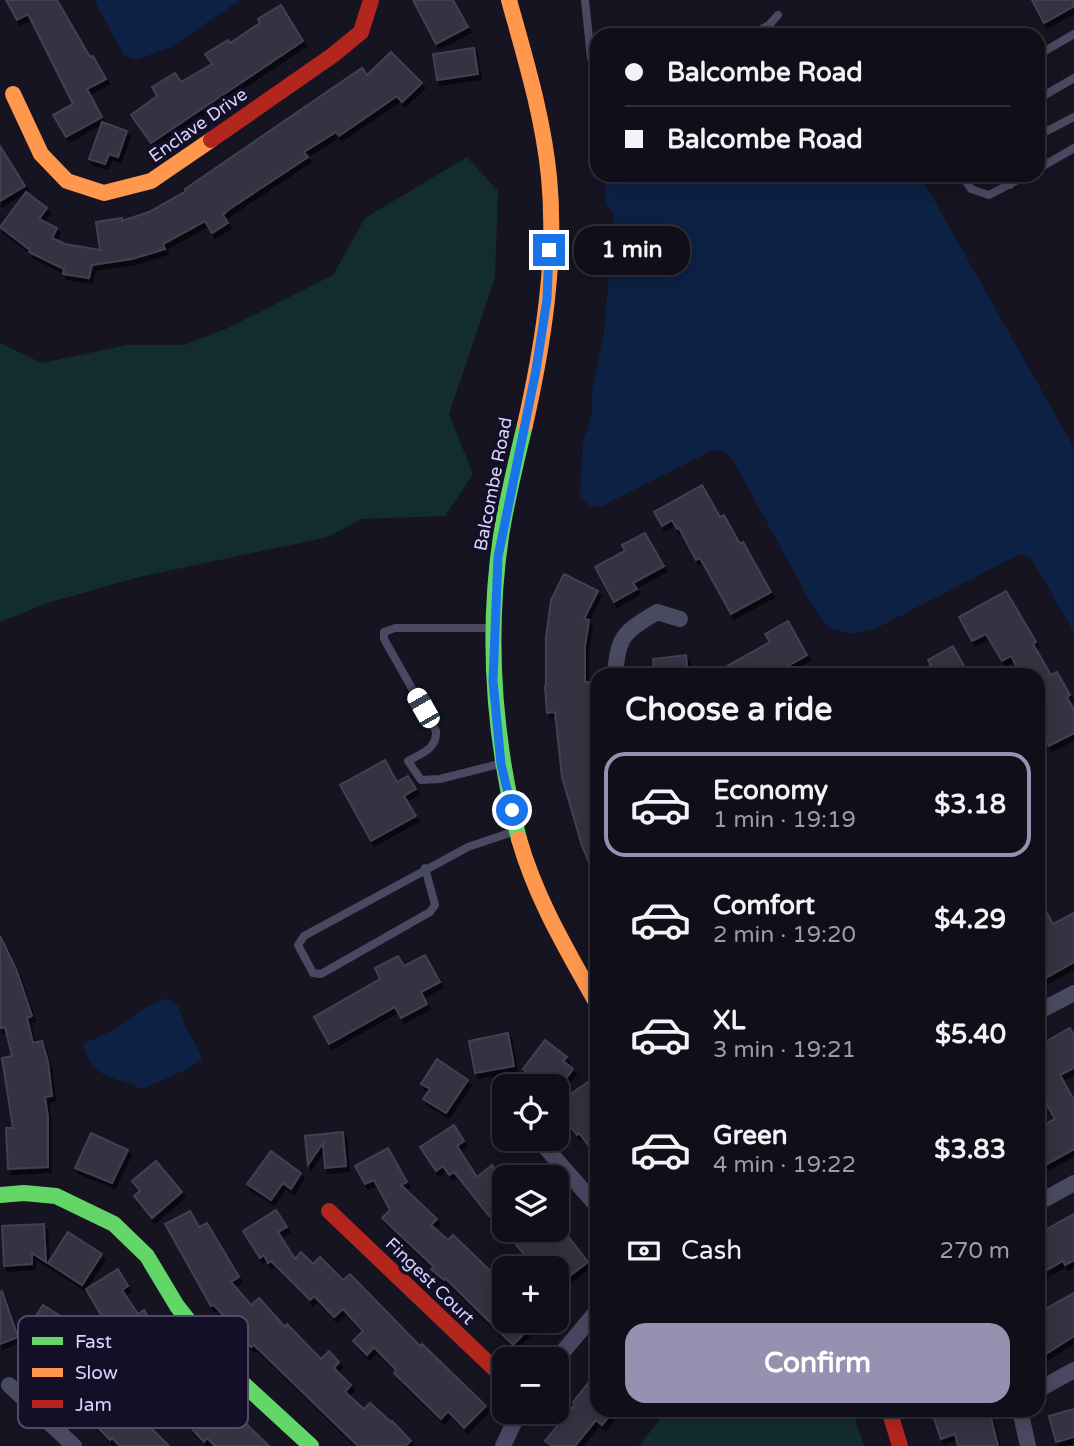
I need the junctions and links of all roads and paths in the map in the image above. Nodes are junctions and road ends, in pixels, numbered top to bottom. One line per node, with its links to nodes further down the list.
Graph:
1 (371, 0): 10 (street, Enclave Drive)
2 (509, 0): 21 (street, Balcombe Road)
3 (585, 0): 7 (lane)
4 (778, 15): 5 (lane)
5 (764, 28)
6 (1074, 34): 8 (lane)
7 (590, 48)
8 (1045, 51)
9 (1074, 78): 11 (lane)
10 (13, 94)
11 (1045, 95)
12 (1074, 117): 13 (lane)
13 (1045, 132)
14 (1074, 148): 15 (lane)
15 (1045, 165)
16 (966, 182): 19 (lane)
17 (1006, 182): 19 (lane)
18 (1014, 182): 19 (lane)
19 (1010, 185)
20 (680, 619): 22 (street)
21 (494, 628): 23 (street, Balcombe Road); 23 (lane)
22 (615, 668)
23 (501, 764): 24 (street, Balcombe Road)
24 (518, 830): 25 (lane); 26 (street, Balcombe Road)
25 (425, 868): 25 (lane)
26 (590, 992)
27 (1074, 993): 28 (street)
28 (1045, 1008)
29 (549, 1151): 32 (street)
30 (1074, 1183): 33 (street)
31 (0, 1195): 35 (street)
32 (590, 1198)
33 (1045, 1199)
34 (329, 1211): 38 (street, Fingest Court)
35 (185, 1316)
36 (590, 1319): 37 (street)
37 (567, 1347)
38 (492, 1367)
39 (1074, 1370): 41 (street)
40 (9, 1385): 43 (street)
41 (1045, 1386)
42 (248, 1388): 49 (street)
43 (18, 1393)
44 (892, 1417): 51 (street)
45 (1022, 1417): 52 (street)
46 (513, 1424): 50 (street)
47 (55, 1428): 48 (street)
48 (74, 1446)
49 (311, 1446)
50 (503, 1446)
51 (900, 1446)
52 (1028, 1446)

